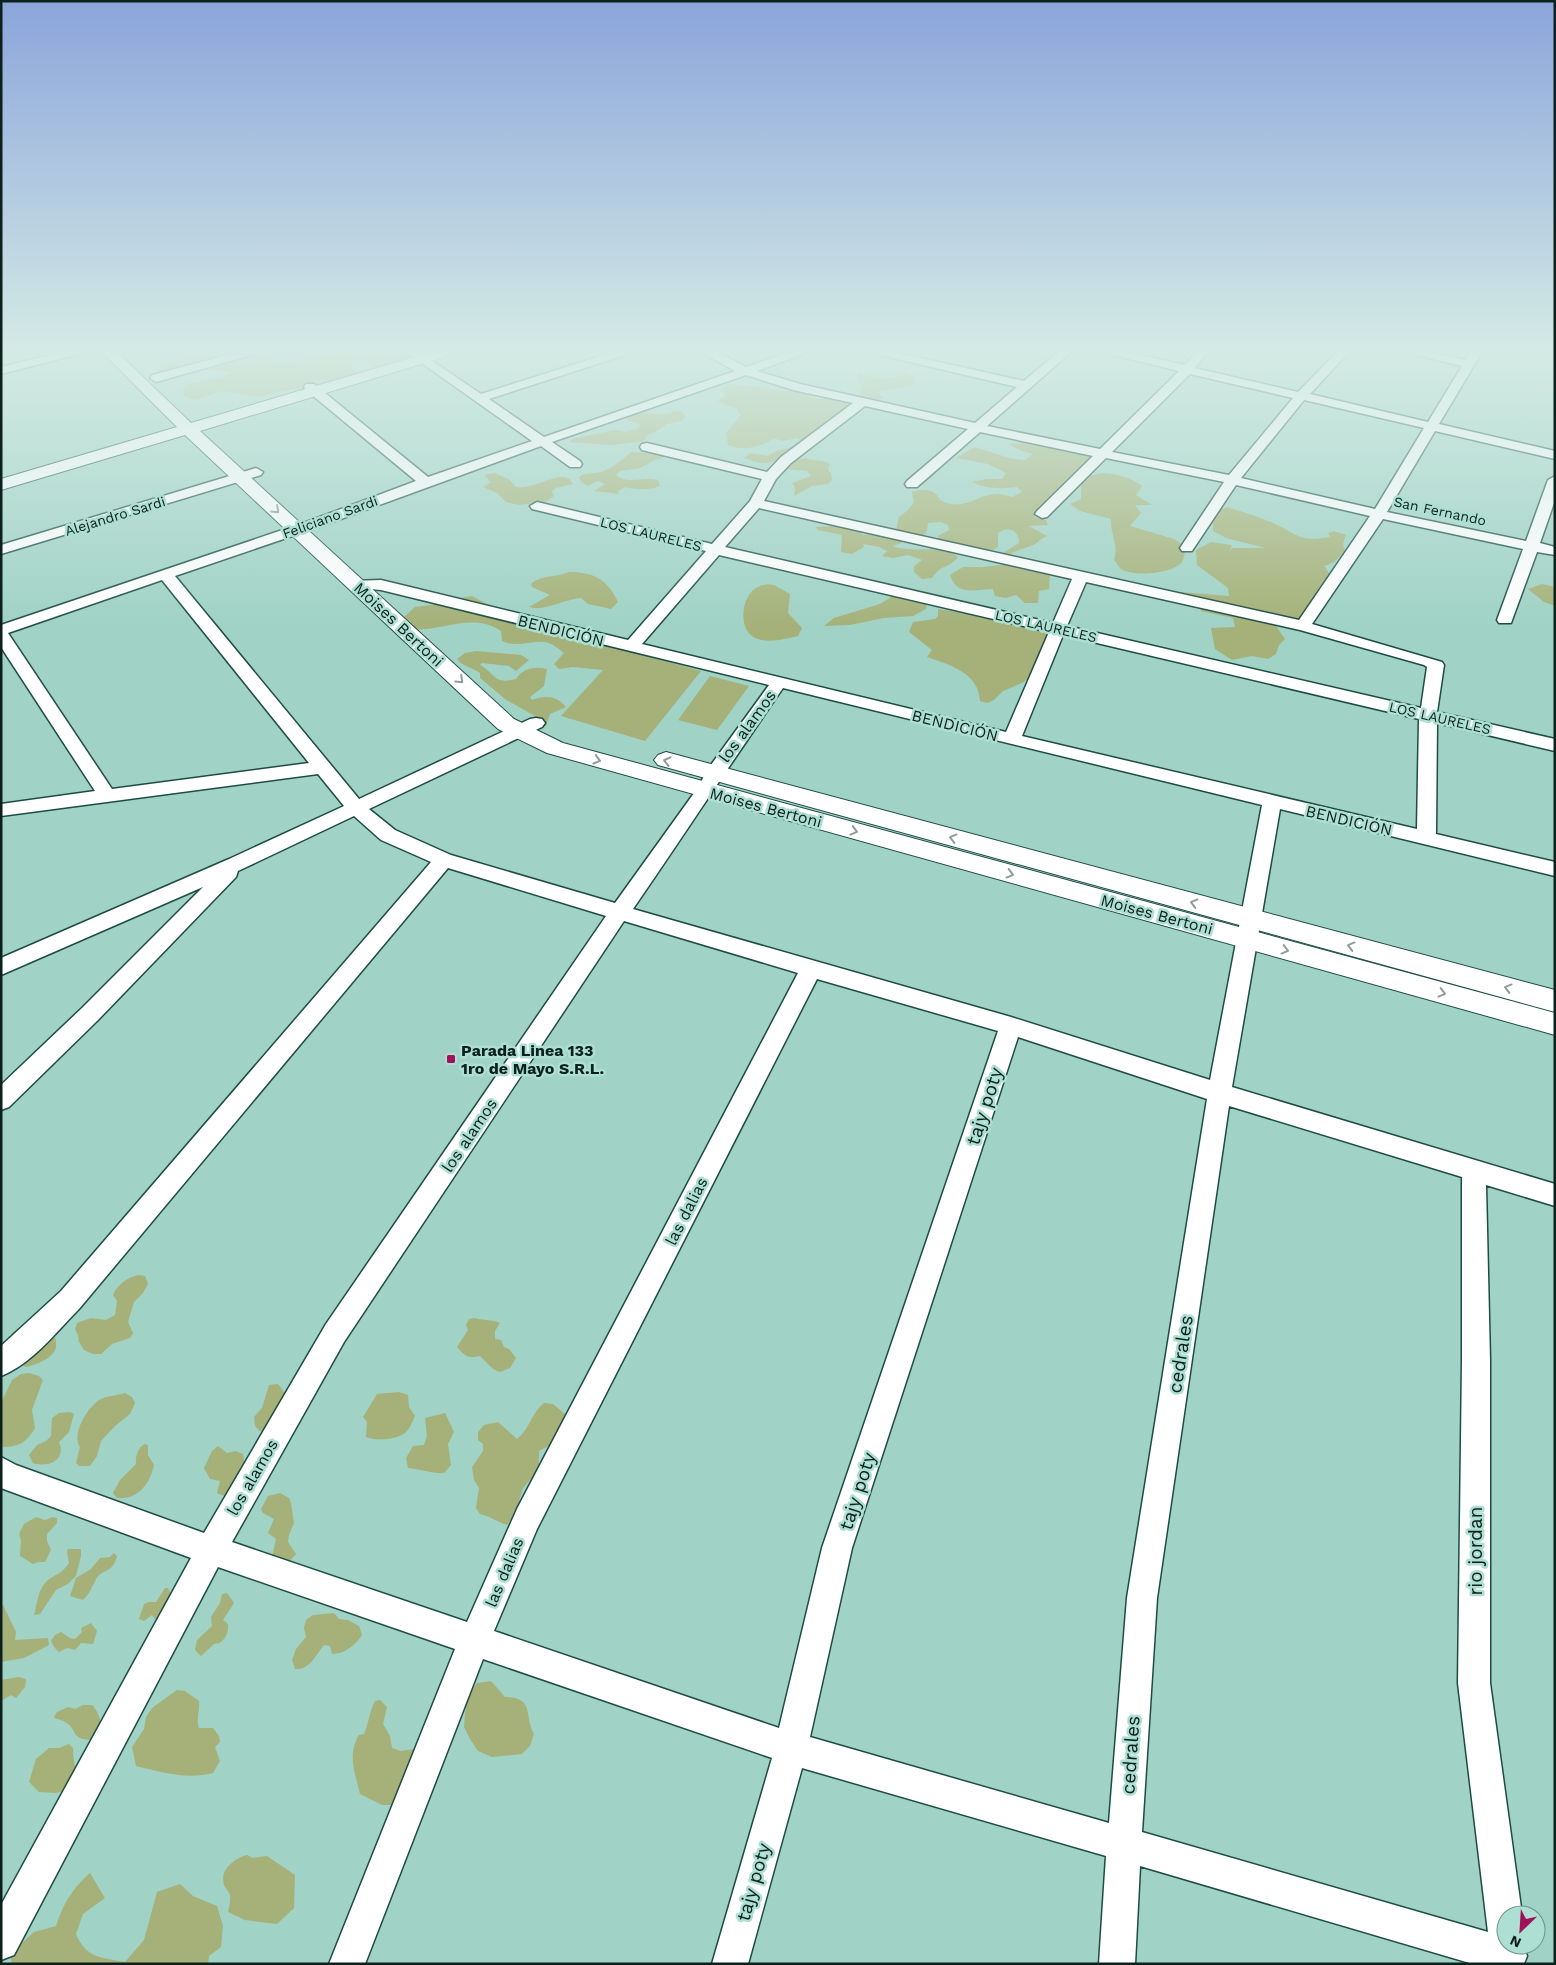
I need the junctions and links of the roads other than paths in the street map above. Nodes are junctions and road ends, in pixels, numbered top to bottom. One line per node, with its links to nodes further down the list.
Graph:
1 (116, 444): 20 (street)
2 (124, 444): 25 (street)
3 (218, 444): 18 (street, Moises Bertoni)
4 (379, 444): 23 (street)
5 (533, 444): 23 (street, Feliciano Sardi)
6 (545, 444): 17 (street)
7 (808, 444): 19 (street)
8 (959, 444): 24 (street)
9 (1053, 444): 15 (street, San Fernando)
10 (1113, 444): 15 (street)
11 (1262, 444): 21 (street)
12 (1420, 444): 29 (street)
13 (1505, 444): 16 (street)
14 (647, 447): 19 (street)
15 (1103, 454): 21 (street, San Fernando); 28 (street)
16 (1555, 455)
17 (575, 464)
18 (248, 474): 30 (street, Moises Bertoni); 33 (street, Alejandro Sardi)
19 (770, 477): 26 (street)
20 (1, 479)
21 (1232, 480): 29 (street, San Fernando); 32 (street)
22 (1555, 480): 31 (street)
23 (426, 482): 30 (street, Feliciano Sardi)
24 (912, 484)
25 (1, 485)
26 (756, 503): 34 (street); 37 (street)
27 (537, 506): 34 (street, LOS LAURELES)
28 (1042, 514)
29 (1380, 514): 31 (street, San Fernando); 41 (street)
30 (306, 527): 36 (street, Feliciano Sardi); 38 (street, Moises Bertoni); 39 (street, Moises Bertoni)
31 (1531, 546): 35 (street, San Fernando); 40 (street)
32 (1187, 548)
33 (1, 550)
34 (714, 550): 42 (street, LOS LAURELES); 44 (street)
35 (1555, 551)
36 (166, 575): 43 (street, Feliciano Sardi); 50 (street)
37 (1080, 578): 41 (street); 42 (street)
38 (355, 584): 39 (street, BENDICIÓN); 47 (street, Moises Bertoni, one-way to 47)
39 (381, 585): 44 (street, BENDICIÓN); 47 (street, Moises Bertoni)
40 (1504, 620)
41 (1303, 626): 46 (street)
42 (1058, 629): 46 (street, LOS LAURELES); 48 (street)
43 (1, 632): 52 (street)
44 (631, 647): 45 (street, BENDICIÓN)
45 (779, 682): 48 (street, BENDICIÓN); 51 (street, los alamos)
46 (1428, 716): 49 (street, LOS LAURELES); 56 (street)
47 (527, 726): 51 (street, Moises Bertoni); 54 (street)
48 (1012, 739): 53 (street, BENDICIÓN)
49 (1555, 745)
50 (323, 767): 52 (street); 54 (street)
51 (710, 782): 60 (street, los alamos); 61 (street, Moises Bertoni)
52 (106, 795): 55 (street)
53 (1272, 802): 56 (street, BENDICIÓN); 61 (street, cedrales)
54 (355, 807): 57 (street); 58 (street)
55 (1, 810)
56 (1426, 838): 59 (street, BENDICIÓN)
57 (444, 860): 60 (street); 71 (street)
58 (236, 864): 62 (street); 68 (street)
59 (1555, 869)
60 (619, 913): 63 (street); 73 (street, los alamos)
61 (1250, 929): 64 (street, Moises Bertoni, one-way to 61); 65 (street, Moises Bertoni, one-way to 65); 67 (street, cedrales)
62 (1, 967)
63 (811, 969): 66 (street); 74 (street, las dalias)
64 (1555, 1001)
65 (1555, 1024)
66 (1011, 1026): 67 (street); 75 (street, tajy poty)
67 (1219, 1093): 69 (street); 76 (street, cedrales)
68 (1, 1100)
69 (1474, 1170): 70 (street); 77 (street, rio jordan)
70 (1555, 1195)
71 (1, 1363)
72 (1, 1471): 73 (street)
73 (211, 1550): 74 (street); 78 (street, los alamos)
74 (474, 1641): 75 (street); 80 (street, las dalias)
75 (791, 1748): 76 (street); 81 (street, tajy poty)
76 (1124, 1845): 79 (street); 82 (street, cedrales)
77 (1502, 1905)
78 (4, 1931)
79 (1496, 1946)
80 (347, 1964)
81 (730, 1964)
82 (1118, 1964)

